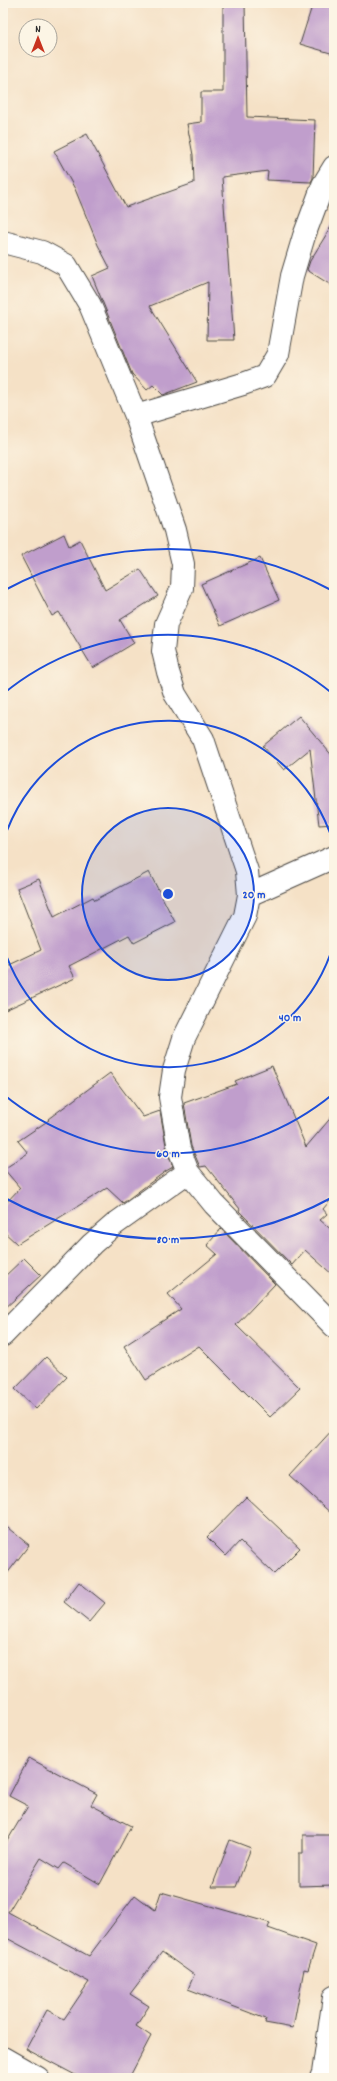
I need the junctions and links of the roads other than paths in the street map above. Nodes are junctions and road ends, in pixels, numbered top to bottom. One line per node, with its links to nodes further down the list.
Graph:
1 (334, 166): 3 (street)
2 (3, 242): 3 (street)
3 (136, 416): 5 (street)
4 (334, 857): 5 (street)
5 (249, 895): 6 (street)
6 (188, 1172): 7 (street); 8 (street)
7 (334, 1326)
8 (3, 1335)
9 (334, 1997): 12 (street)
10 (3, 2058): 11 (street)
11 (38, 2078)
12 (321, 2078)

